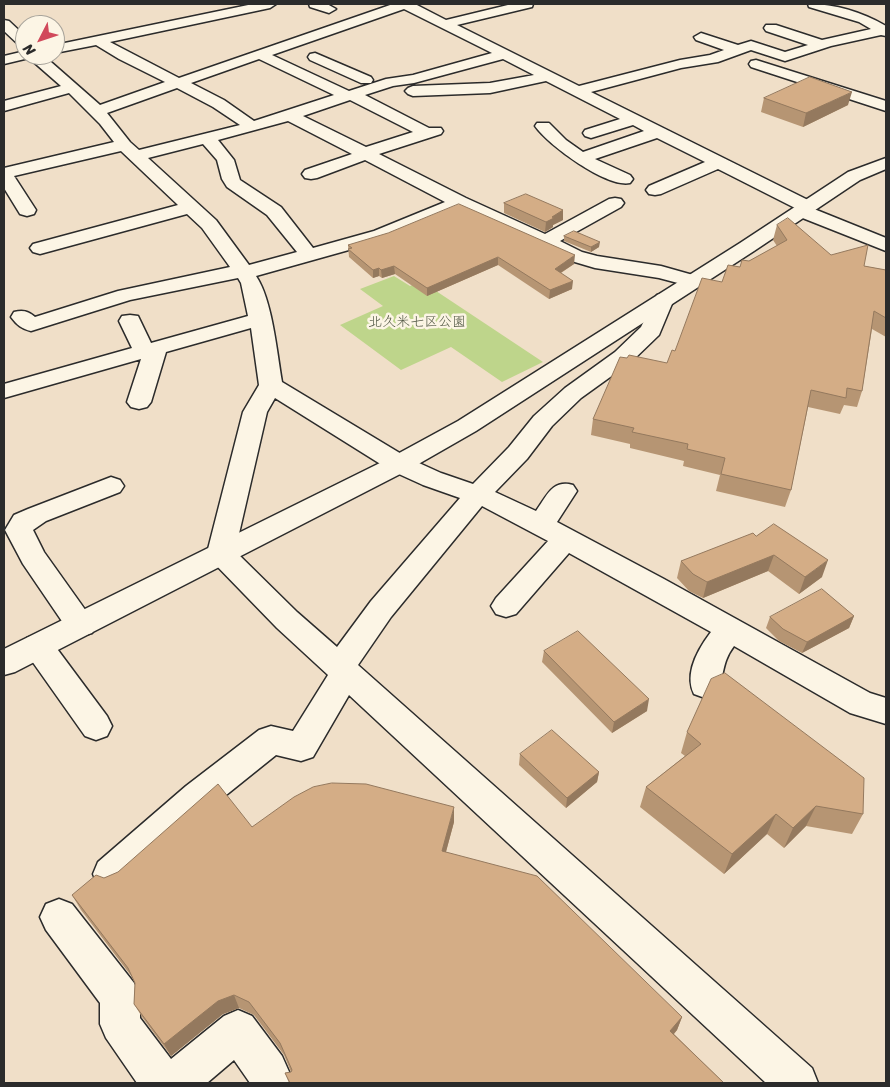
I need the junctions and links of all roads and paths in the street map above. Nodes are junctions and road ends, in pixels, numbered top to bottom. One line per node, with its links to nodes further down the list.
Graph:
1 (204, 4): 8 (street)
2 (270, 4): 8 (street)
3 (315, 4): 7 (street)
4 (405, 4): 10 (street); 19 (street)
5 (526, 4): 10 (street)
6 (814, 4): 12 (street)
7 (329, 9)
8 (220, 14): 15 (street)
9 (4, 24): 13 (street)
10 (445, 24): 20 (street)
11 (771, 28): 16 (street)
12 (885, 31): 16 (street)
13 (15, 33)
14 (701, 37): 18 (street)
15 (98, 40): 17 (street); 25 (street)
16 (822, 45): 18 (street)
17 (65, 46)
18 (732, 52): 27 (street); 30 (street)
19 (258, 54): 22 (street); 25 (street)
20 (506, 54): 23 (street); 28 (street)
21 (44, 65): 26 (street)
22 (285, 66): 24 (street); 28 (street)
23 (549, 76): 27 (street); 28 (street)
24 (366, 80)
25 (178, 82): 31 (street); 35 (street)
26 (72, 88): 29 (street); 31 (street)
27 (577, 91): 33 (street)
28 (354, 97): 32 (street); 40 (street)
29 (4, 106)
30 (886, 106)
31 (97, 111): 39 (street)
32 (289, 115): 35 (street); 40 (street)
33 (634, 120): 36 (street); 37 (street)
34 (543, 126): 41 (street)
35 (252, 127): 38 (street)
36 (590, 132)
37 (657, 132): 41 (street); 42 (street)
38 (207, 139): 39 (street); 56 (street)
39 (130, 151): 44 (street); 50 (street)
40 (366, 154): 45 (street); 48 (street)
41 (582, 158): 46 (street)
42 (717, 162): 47 (street); 51 (street)
43 (883, 165): 51 (street)
44 (4, 174): 52 (street)
45 (311, 174)
46 (624, 179)
47 (655, 190)
48 (460, 202): 53 (street); 56 (street)
49 (615, 204): 53 (street)
50 (192, 207): 55 (street); 57 (street)
51 (805, 209): 54 (street); 58 (street)
52 (28, 210)
53 (546, 241): 58 (street)
54 (886, 246)
55 (40, 248)
56 (309, 256): 57 (street)
57 (243, 272): 60 (street); 61 (street)
58 (694, 280): 59 (street)
59 (664, 299): 67 (street); 70 (street)
60 (22, 317)
61 (260, 319): 63 (street); 64 (street)
62 (130, 321): 63 (street)
63 (150, 350): 65 (street); 66 (street)
64 (271, 386): 67 (street); 73 (street)
65 (4, 390)
66 (139, 402)
67 (399, 464): 70 (street); 73 (street)
68 (111, 486): 75 (street)
69 (564, 491): 71 (street)
70 (477, 495): 71 (street); 79 (street)
71 (541, 525): 72 (street)
72 (566, 539): 74 (street); 76 (street)
73 (221, 554): 75 (street); 79 (street)
74 (506, 606)
75 (81, 625): 77 (street)
76 (730, 629): 80 (street); 81 (street)
77 (38, 646): 78 (street); 82 (street)
78 (4, 663)
79 (343, 670): 83 (street); 88 (street)
80 (705, 685)
81 (886, 711)
82 (96, 726)
83 (111, 874)
84 (59, 917): 85 (street)
85 (162, 1083)
86 (175, 1083): 87 (street)
87 (273, 1083)
88 (797, 1083)

